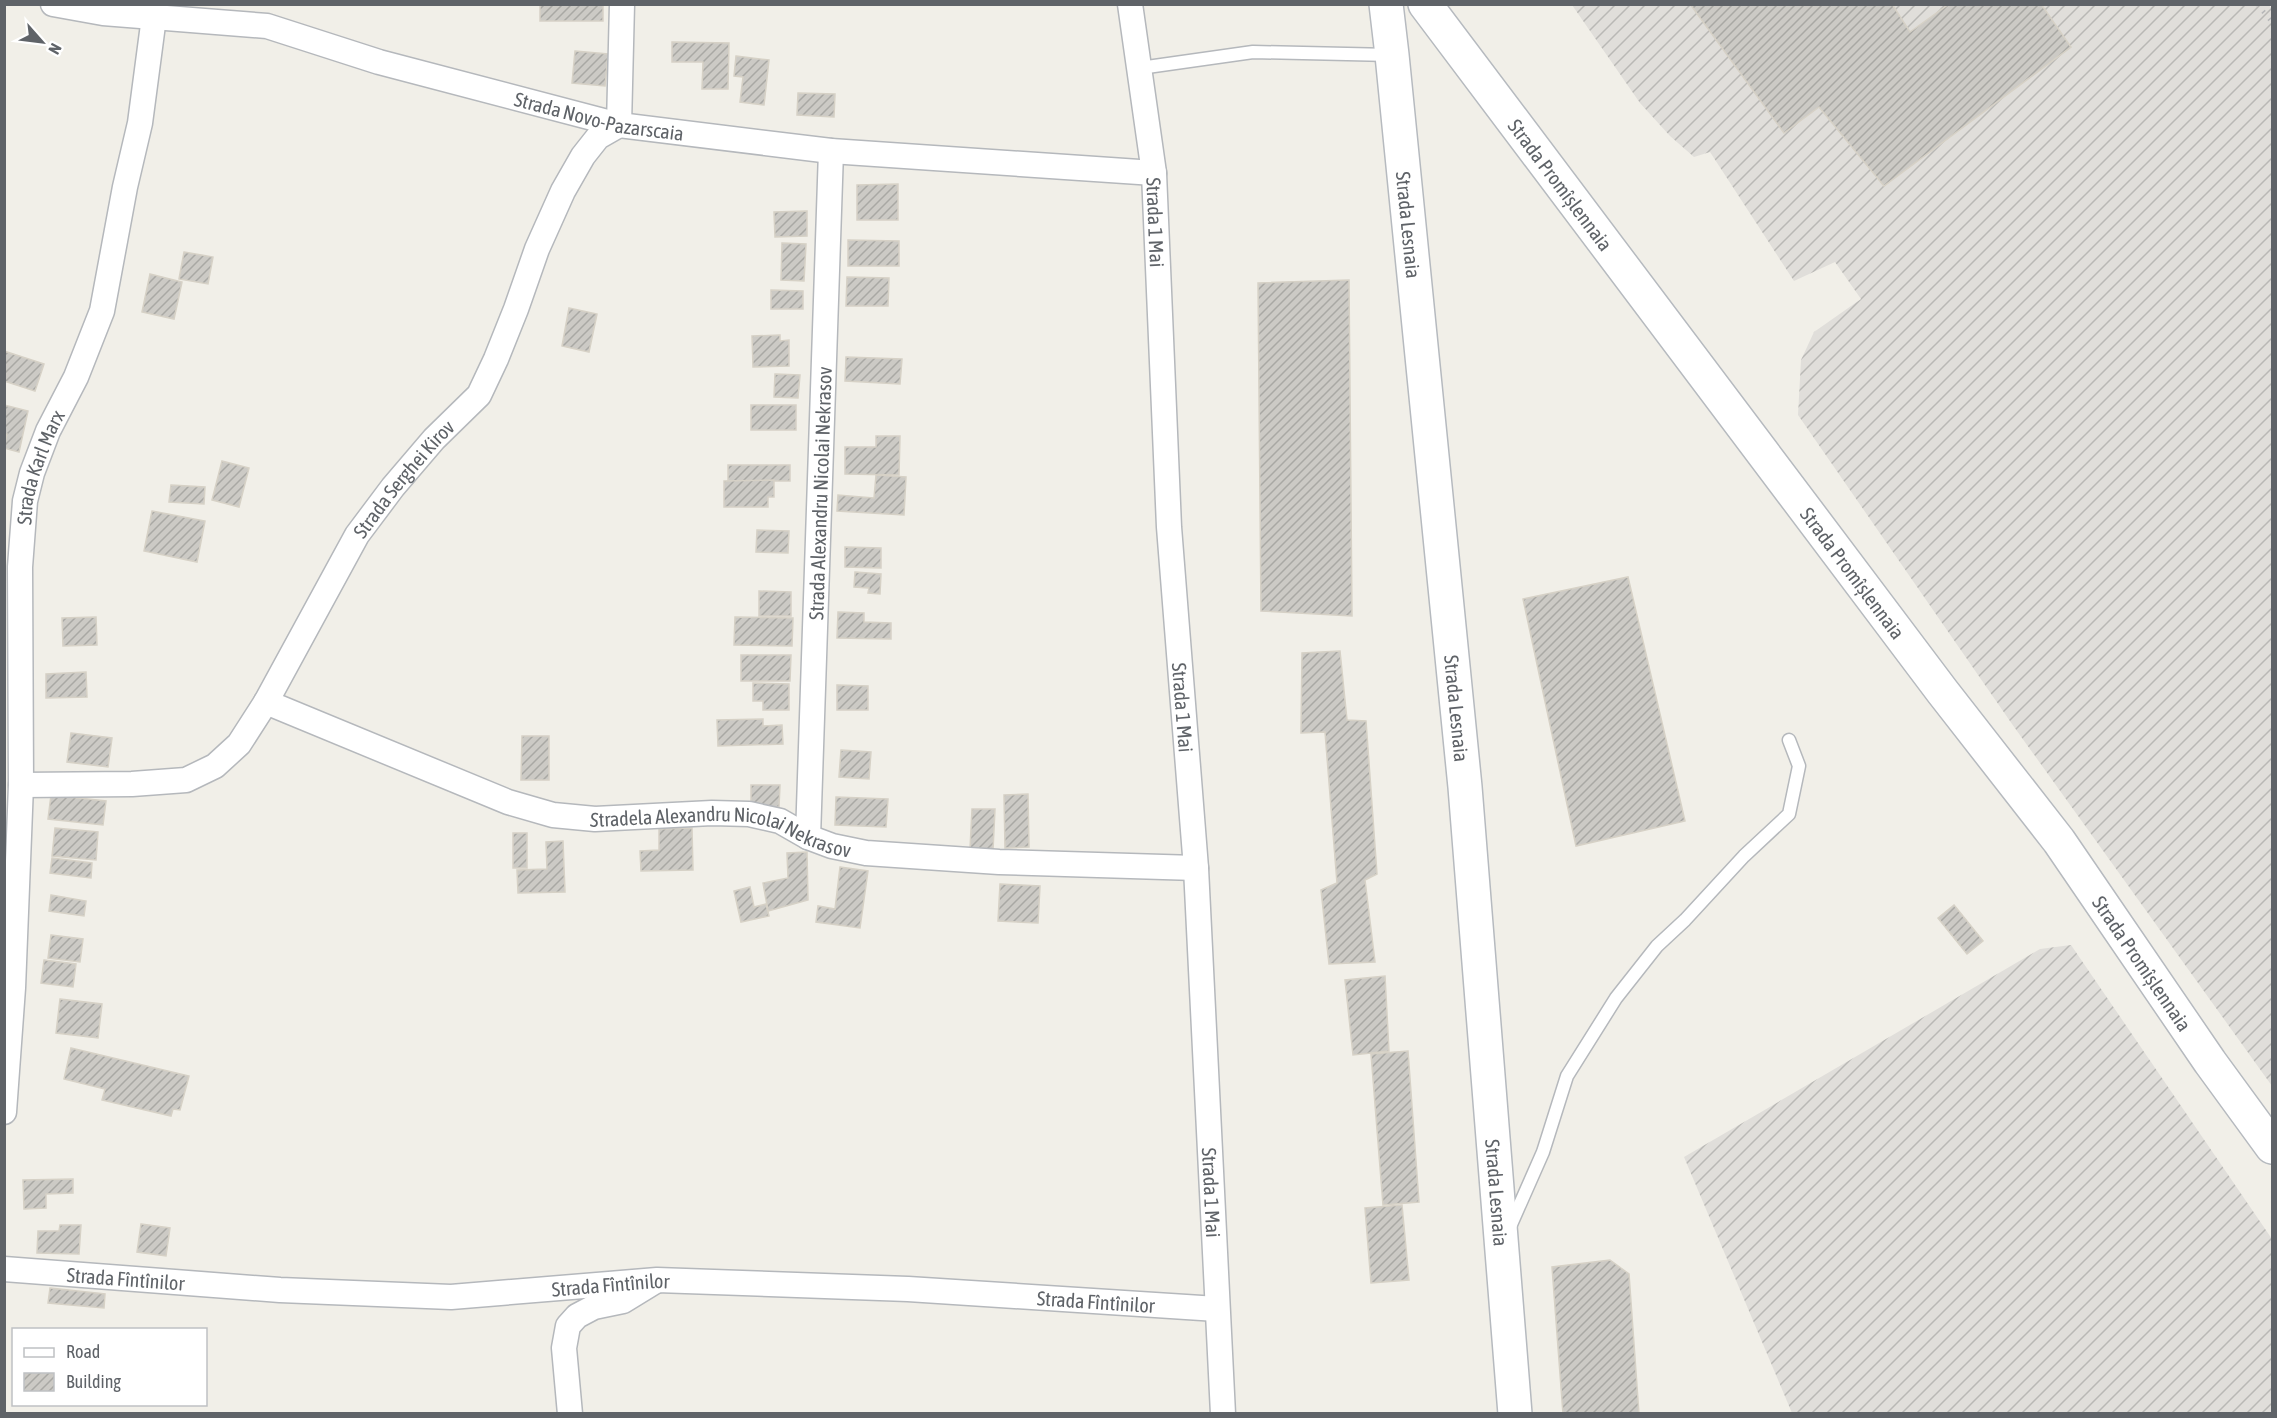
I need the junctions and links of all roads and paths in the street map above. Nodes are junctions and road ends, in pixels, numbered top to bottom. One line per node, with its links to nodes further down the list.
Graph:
1 (53, 4): 6 (street, Strada Novo-Pazarscaia)
2 (622, 4): 9 (street)
3 (1130, 4): 8 (street, Strada 1 Mai)
4 (1386, 4): 7 (street, Strada Lesnaia)
5 (1425, 4): 18 (street, Strada Promîșlennaia)
6 (154, 18): 9 (street, Strada Novo-Pazarscaia); 14 (street, Strada Karl Marx)
7 (1392, 55): 8 (lane); 19 (street, Strada Lesnaia)
8 (1140, 68): 11 (street, Strada 1 Mai)
9 (619, 125): 10 (street, Strada Novo-Pazarscaia); 12 (street, Strada Serghei Kirov)
10 (831, 151): 11 (street, Strada Novo-Pazarscaia); 15 (street, Strada Alexandru Nicolai Nekrasov)
11 (1154, 173): 16 (street, Strada 1 Mai)
12 (266, 702): 14 (street, Strada Serghei Kirov); 15 (street, Stradela Alexandru Nicolai Nekrasov)
13 (1789, 740): 19 (lane)
14 (21, 784): 17 (street, Strada Karl Marx)
15 (808, 837): 16 (street, Stradela Alexandru Nicolai Nekrasov)
16 (1196, 868): 22 (street, Strada 1 Mai)
17 (4, 1112)
18 (2272, 1147)
19 (1502, 1246): 25 (street, Strada Lesnaia)
20 (4, 1269): 21 (street, Strada Fîntînilor)
21 (657, 1280): 22 (street, Strada Fîntînilor); 23 (street)
22 (1217, 1309): 24 (street, Strada 1 Mai)
23 (570, 1413)
24 (1223, 1413)
25 (1515, 1413)

